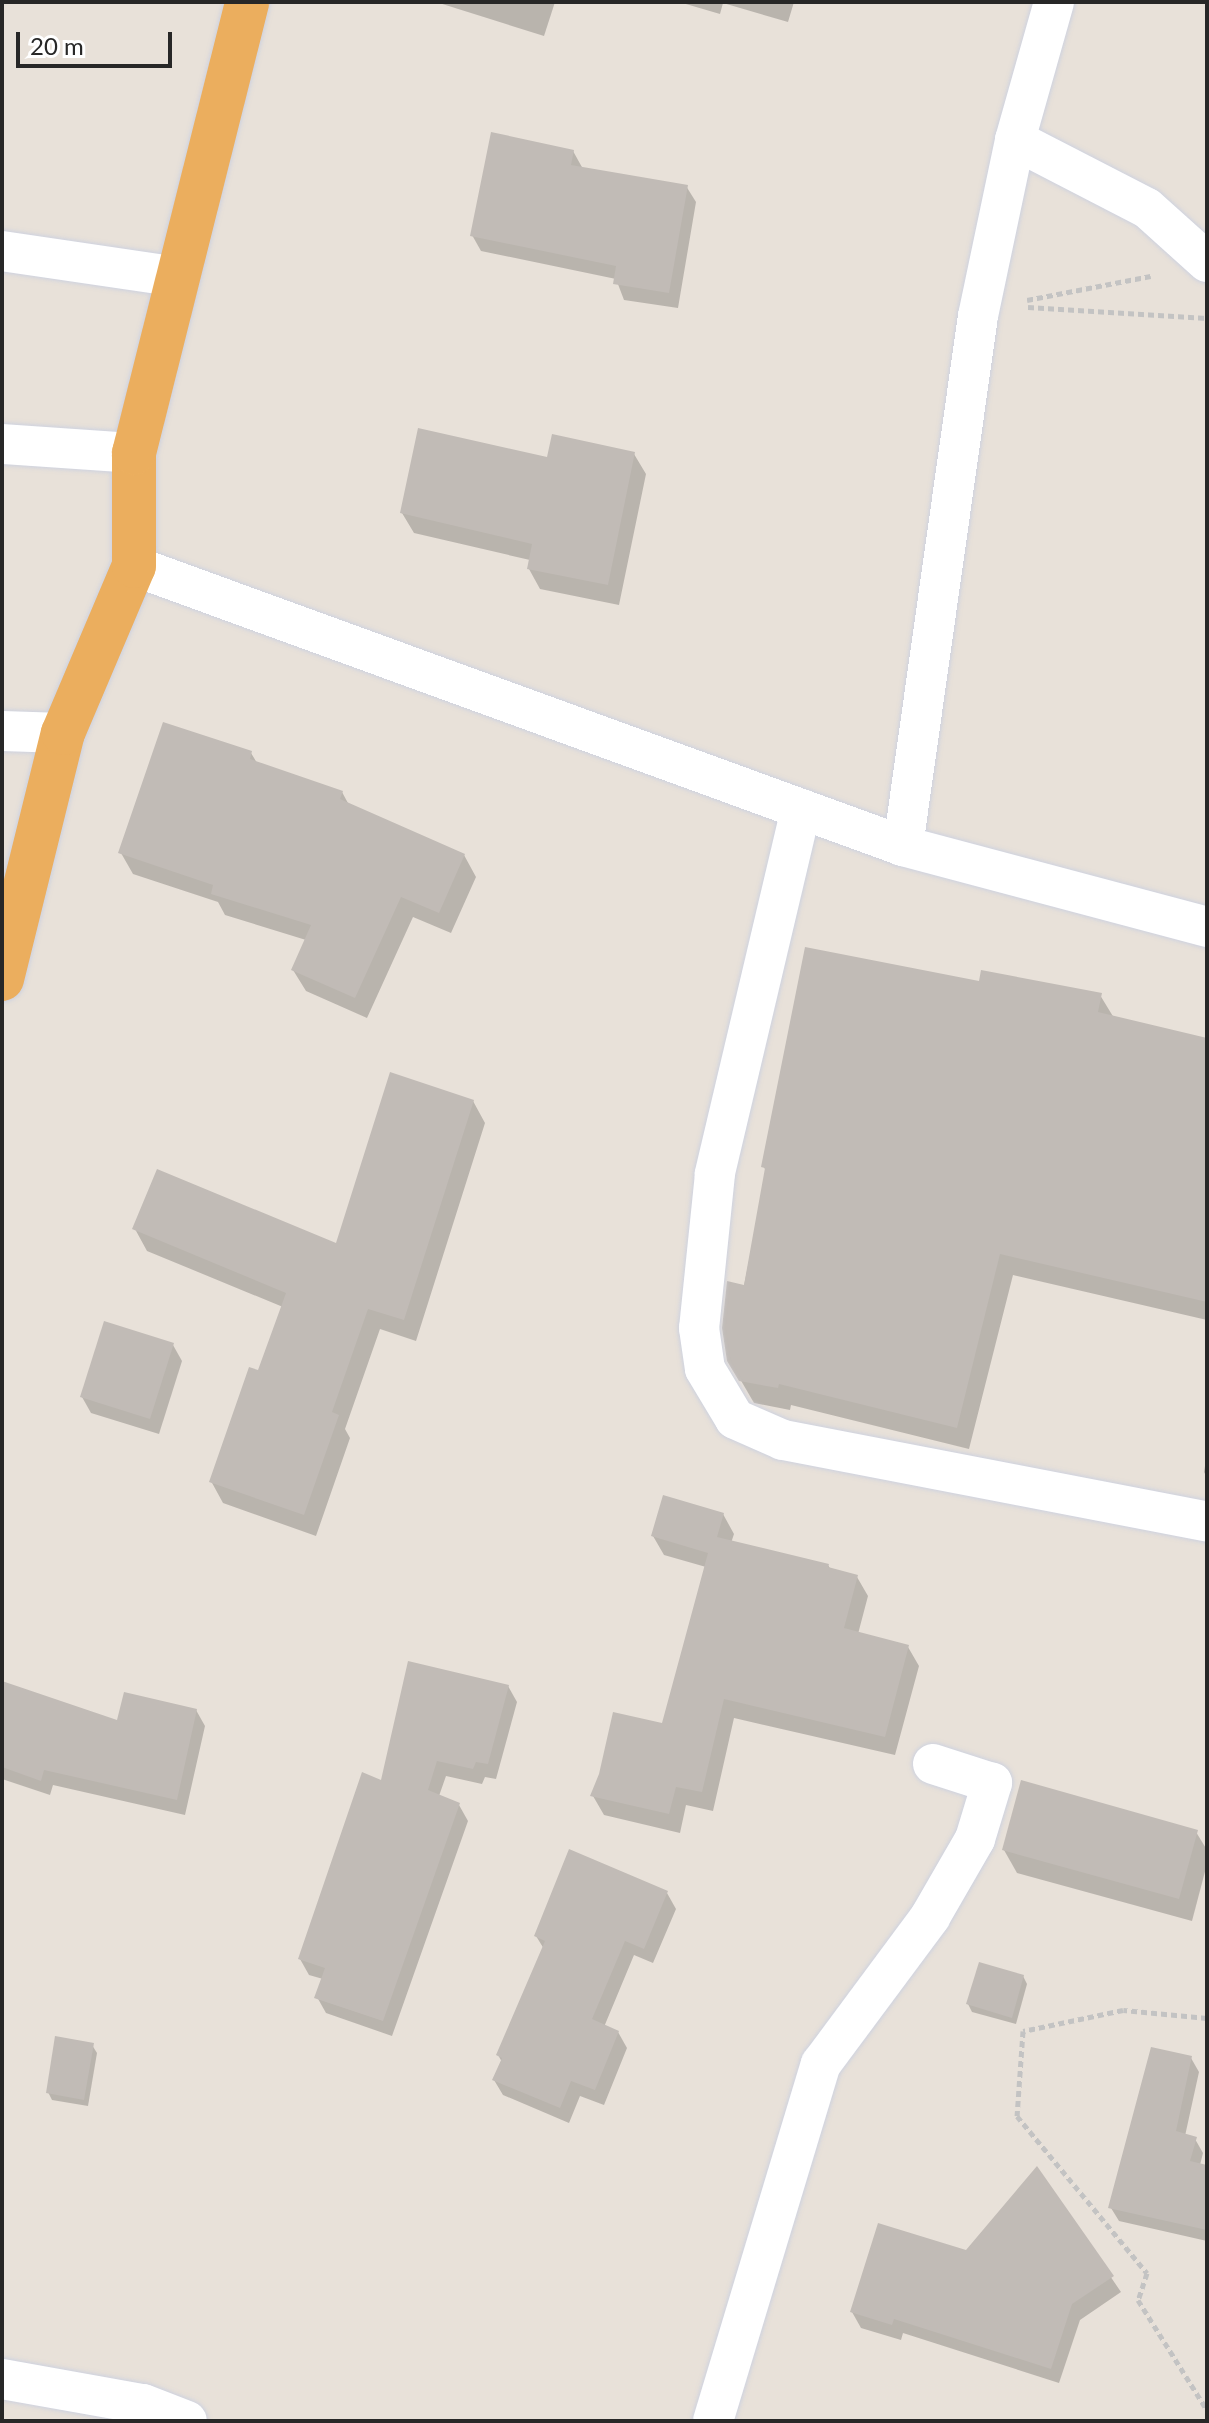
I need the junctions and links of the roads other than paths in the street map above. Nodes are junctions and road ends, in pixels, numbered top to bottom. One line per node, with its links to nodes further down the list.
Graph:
1 (247, 2): 6 (highway)
2 (1054, 2): 3 (street)
3 (1015, 140): 5 (street); 13 (street)
4 (2, 251): 6 (street)
5 (1207, 262)
6 (179, 277): 8 (highway)
7 (2, 444): 8 (street)
8 (134, 453): 9 (highway)
9 (134, 566): 11 (highway); 12 (street)
10 (2, 731): 11 (street)
11 (63, 733): 15 (highway)
12 (801, 809): 13 (street); 16 (street)
13 (903, 846): 14 (street)
14 (1207, 927)
15 (2, 979)
16 (1207, 1522)
17 (933, 1764): 20 (street)
18 (2, 2379): 19 (street)
19 (187, 2421)
20 (713, 2421)

